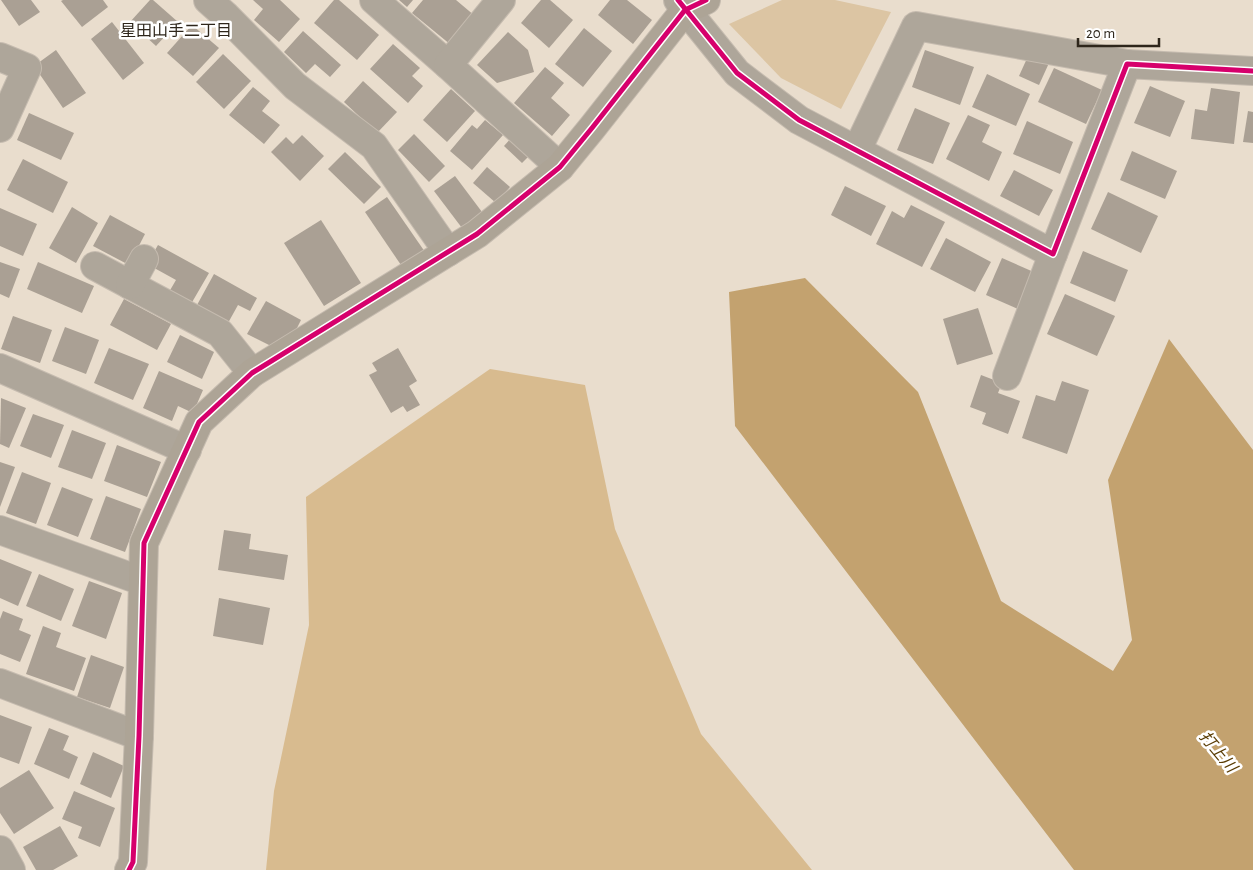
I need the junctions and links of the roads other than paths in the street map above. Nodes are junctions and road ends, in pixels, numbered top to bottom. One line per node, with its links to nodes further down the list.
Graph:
1 (208, 0): 12 (street)
2 (374, 0): 7 (street)
3 (501, 0): 7 (street)
4 (690, 3): 10 (street); 11 (street)
5 (0, 57): 9 (street)
6 (1128, 64): 8 (street); 10 (street); 13 (street)
7 (448, 65): 11 (street)
8 (1253, 71)
9 (0, 128)
10 (857, 150): 13 (street)
11 (560, 167): 12 (street)
12 (448, 252): 18 (street)
13 (1053, 254): 19 (street)
14 (144, 259): 16 (street)
15 (95, 266): 16 (street)
16 (130, 285): 18 (street)
17 (0, 368): 20 (street)
18 (252, 373): 20 (street)
19 (1007, 376)
20 (187, 450): 22 (street)
21 (0, 530): 22 (street)
22 (142, 581): 24 (street)
23 (0, 683): 24 (street)
24 (140, 736): 27 (street)
25 (0, 850): 26 (street)
26 (11, 870)
27 (129, 870)

